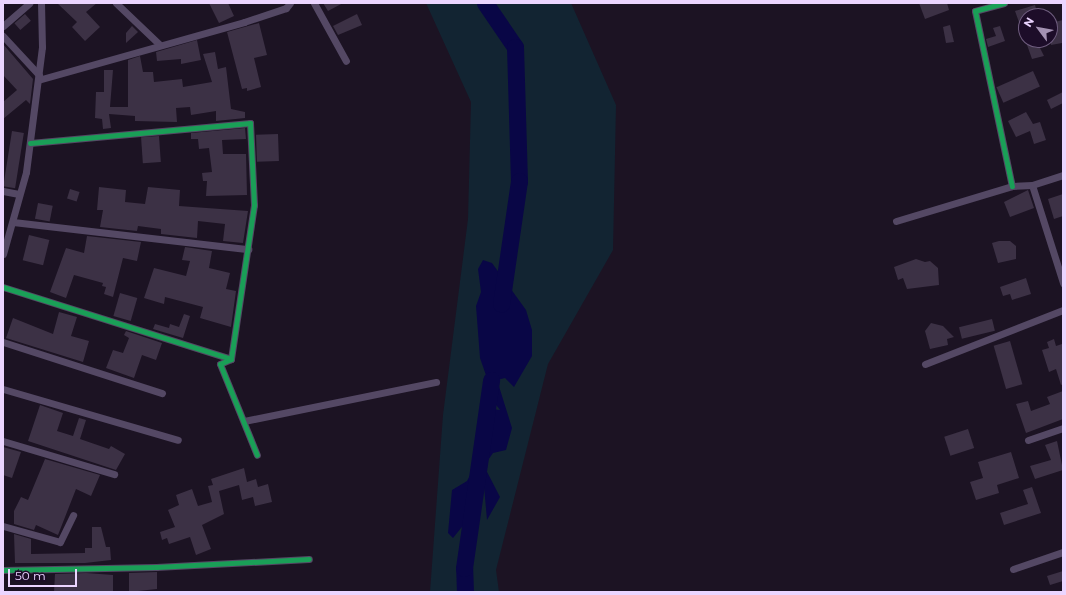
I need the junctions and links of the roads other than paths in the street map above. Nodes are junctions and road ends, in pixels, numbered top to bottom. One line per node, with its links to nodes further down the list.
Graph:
1 (29, 3): 7 (street)
2 (41, 3): 11 (street)
3 (116, 3): 9 (street)
4 (290, 3): 9 (street)
5 (314, 3): 10 (street)
6 (1004, 3): 15 (street)
7 (3, 26)
8 (3, 36): 11 (street)
9 (159, 44): 11 (street)
10 (346, 61)
11 (39, 77): 12 (street)
12 (30, 142): 17 (street); 20 (street)
13 (1063, 175): 14 (street)
14 (1032, 185): 15 (street); 22 (street)
15 (1012, 186): 18 (street)
16 (3, 191): 17 (street)
17 (19, 194): 19 (street)
18 (896, 221)
19 (13, 222): 20 (street); 21 (street)
20 (248, 249): 26 (street)
21 (3, 254)
22 (1063, 283)
23 (3, 287): 26 (street)
24 (1063, 310): 27 (street)
25 (3, 342): 30 (street)
26 (231, 359): 31 (street)
27 (925, 364)
28 (436, 382): 31 (street)
29 (3, 389): 33 (street)
30 (162, 393)
31 (244, 421): 36 (street)
32 (1063, 428): 34 (street)
33 (178, 440)
34 (1028, 440)
35 (3, 441): 37 (street)
36 (257, 455)
37 (114, 474)
38 (73, 515): 39 (street)
39 (3, 526)
40 (1063, 552): 42 (street)
41 (309, 559): 43 (street)
42 (1013, 569)
43 (3, 570)

